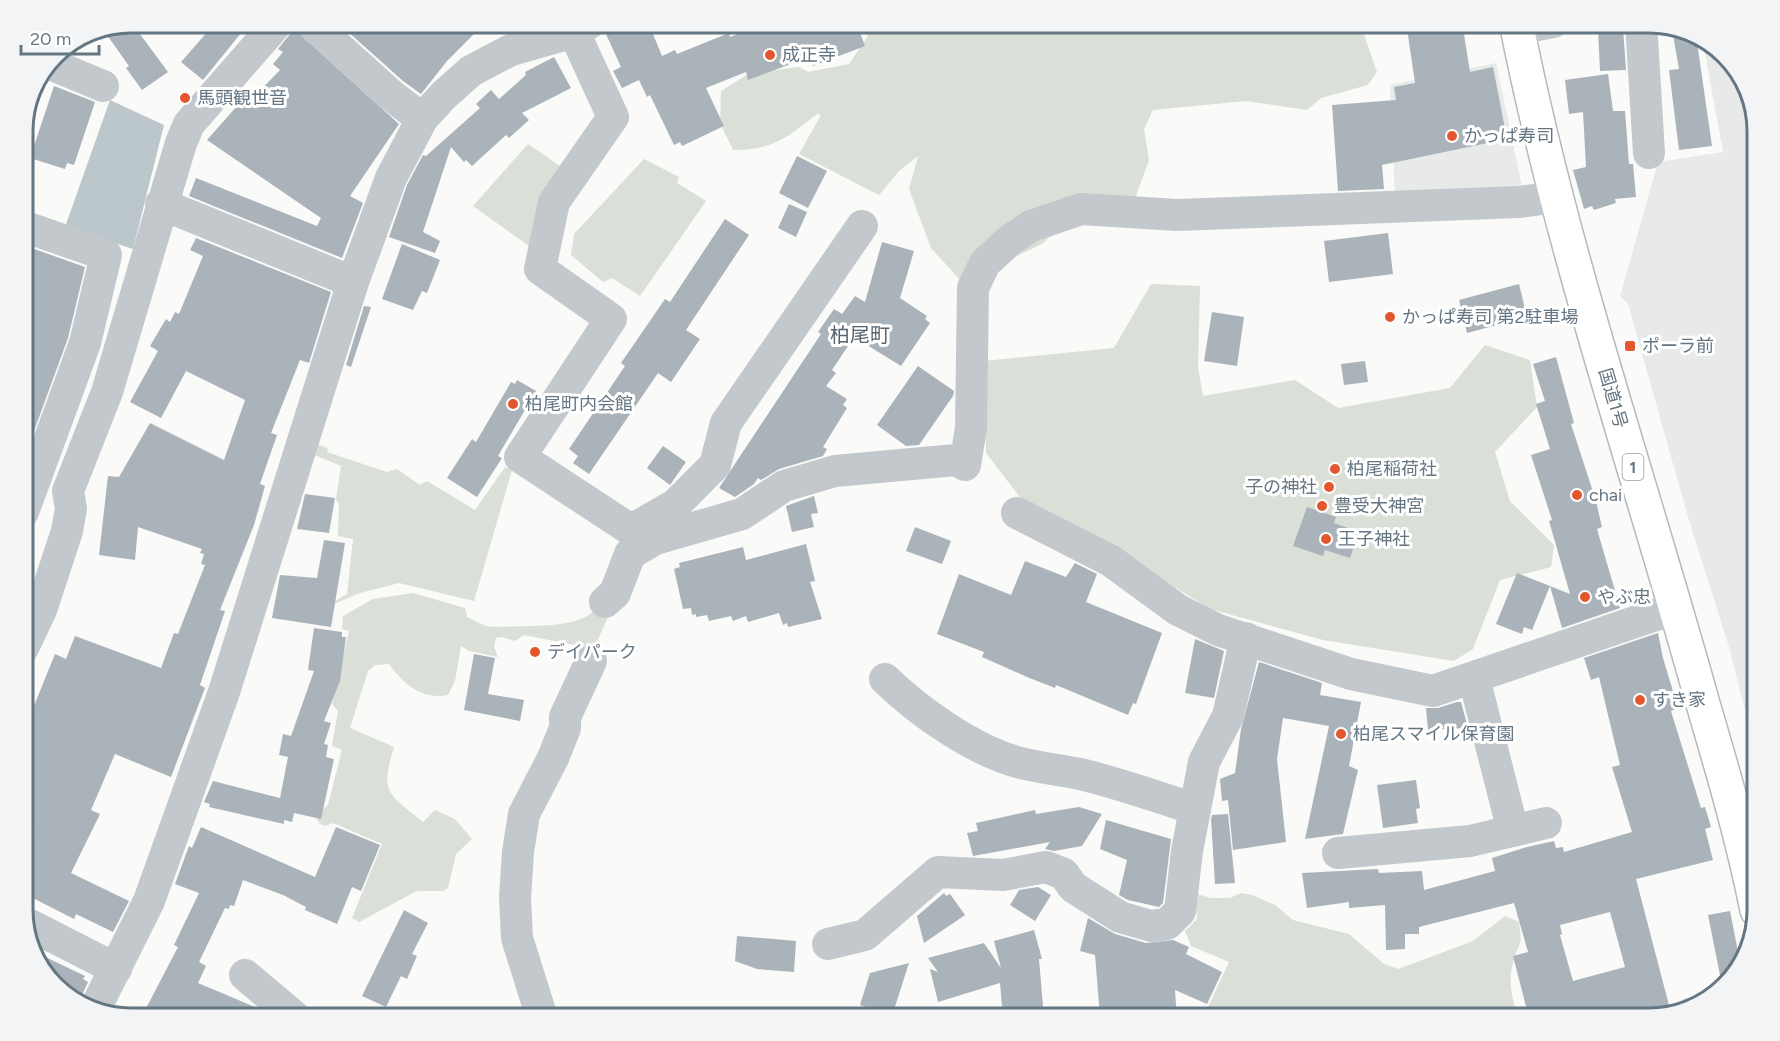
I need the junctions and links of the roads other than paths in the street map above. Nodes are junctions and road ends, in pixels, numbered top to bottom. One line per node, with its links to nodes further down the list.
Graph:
1 (268, 33): 12 (street)
2 (323, 33): 9 (street)
3 (564, 33): 9 (street)
4 (585, 33): 18 (street)
5 (1518, 33): 11 (highway, 国道1号 / 1)
6 (1642, 33): 10 (street)
7 (57, 67): 8 (street)
8 (103, 86)
9 (422, 119): 15 (street)
10 (1649, 153)
11 (1555, 196): 18 (street); 20 (highway, 国道1号 / 1)
12 (161, 204): 15 (street); 21 (street)
13 (862, 226): 18 (street)
14 (33, 229): 16 (street)
15 (353, 282): 33 (street)
16 (33, 485)
17 (1017, 513): 22 (street)
18 (631, 542): 19 (street)
19 (604, 602)
20 (1676, 608): 24 (street); 30 (highway, 国道1号 / 1)
21 (33, 627)
22 (1246, 638): 24 (street); 26 (street)
23 (591, 661): 37 (street)
24 (1474, 678): 28 (street)
25 (885, 679): 26 (street)
26 (1195, 808): 32 (street)
27 (1546, 823): 28 (street)
28 (1513, 831): 29 (street)
29 (1338, 853)
30 (1747, 861)
31 (35, 927): 33 (street)
32 (828, 944)
33 (116, 969): 35 (street)
34 (245, 975): 36 (street)
35 (98, 1003)
36 (284, 1008)
37 (539, 1008)

